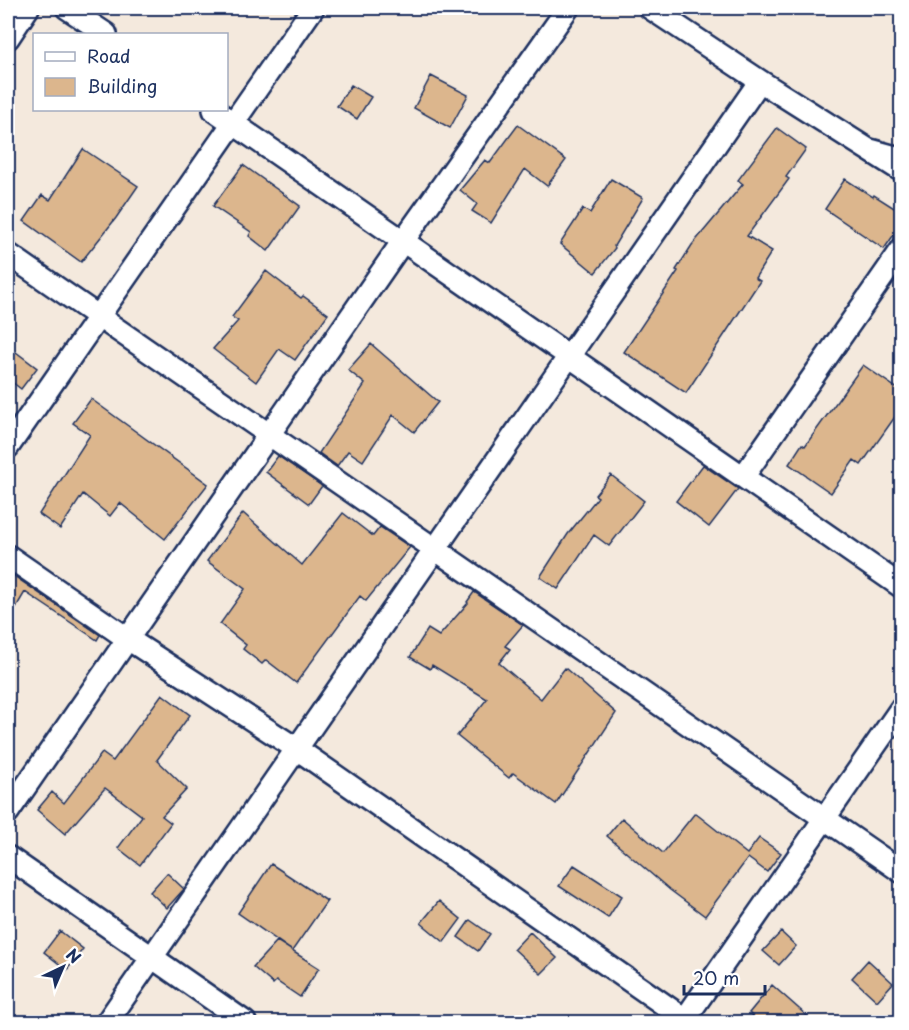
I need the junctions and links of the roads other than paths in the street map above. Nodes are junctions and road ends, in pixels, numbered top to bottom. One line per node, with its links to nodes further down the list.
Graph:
1 (28, 8): 7 (street)
2 (67, 8): 6 (street)
3 (313, 8): 10 (street)
4 (568, 8): 14 (street)
5 (650, 8): 8 (street)
6 (104, 33)
7 (8, 38)
8 (760, 81): 11 (street); 18 (street)
9 (215, 111): 10 (street)
10 (233, 123): 14 (street); 17 (street)
11 (850, 138): 12 (lane); 13 (street)
12 (902, 153)
13 (902, 171)
14 (403, 241): 18 (street); 19 (street)
15 (902, 249): 21 (street)
16 (8, 254): 17 (street)
17 (99, 317): 19 (street); 20 (street)
18 (569, 356): 21 (street); 22 (street)
19 (270, 436): 22 (street); 25 (street)
20 (8, 447)
21 (743, 477): 24 (street)
22 (436, 550): 27 (street); 29 (street)
23 (8, 556): 25 (street)
24 (902, 586)
25 (128, 639): 27 (street); 28 (street)
26 (902, 707): 29 (street)
27 (297, 749): 32 (street); 33 (street)
28 (8, 812)
29 (825, 819): 31 (street); 33 (street)
30 (8, 857): 32 (street)
31 (902, 872)
32 (152, 958): 34 (street); 35 (street)
33 (686, 1021)
34 (107, 1023)
35 (245, 1023)

